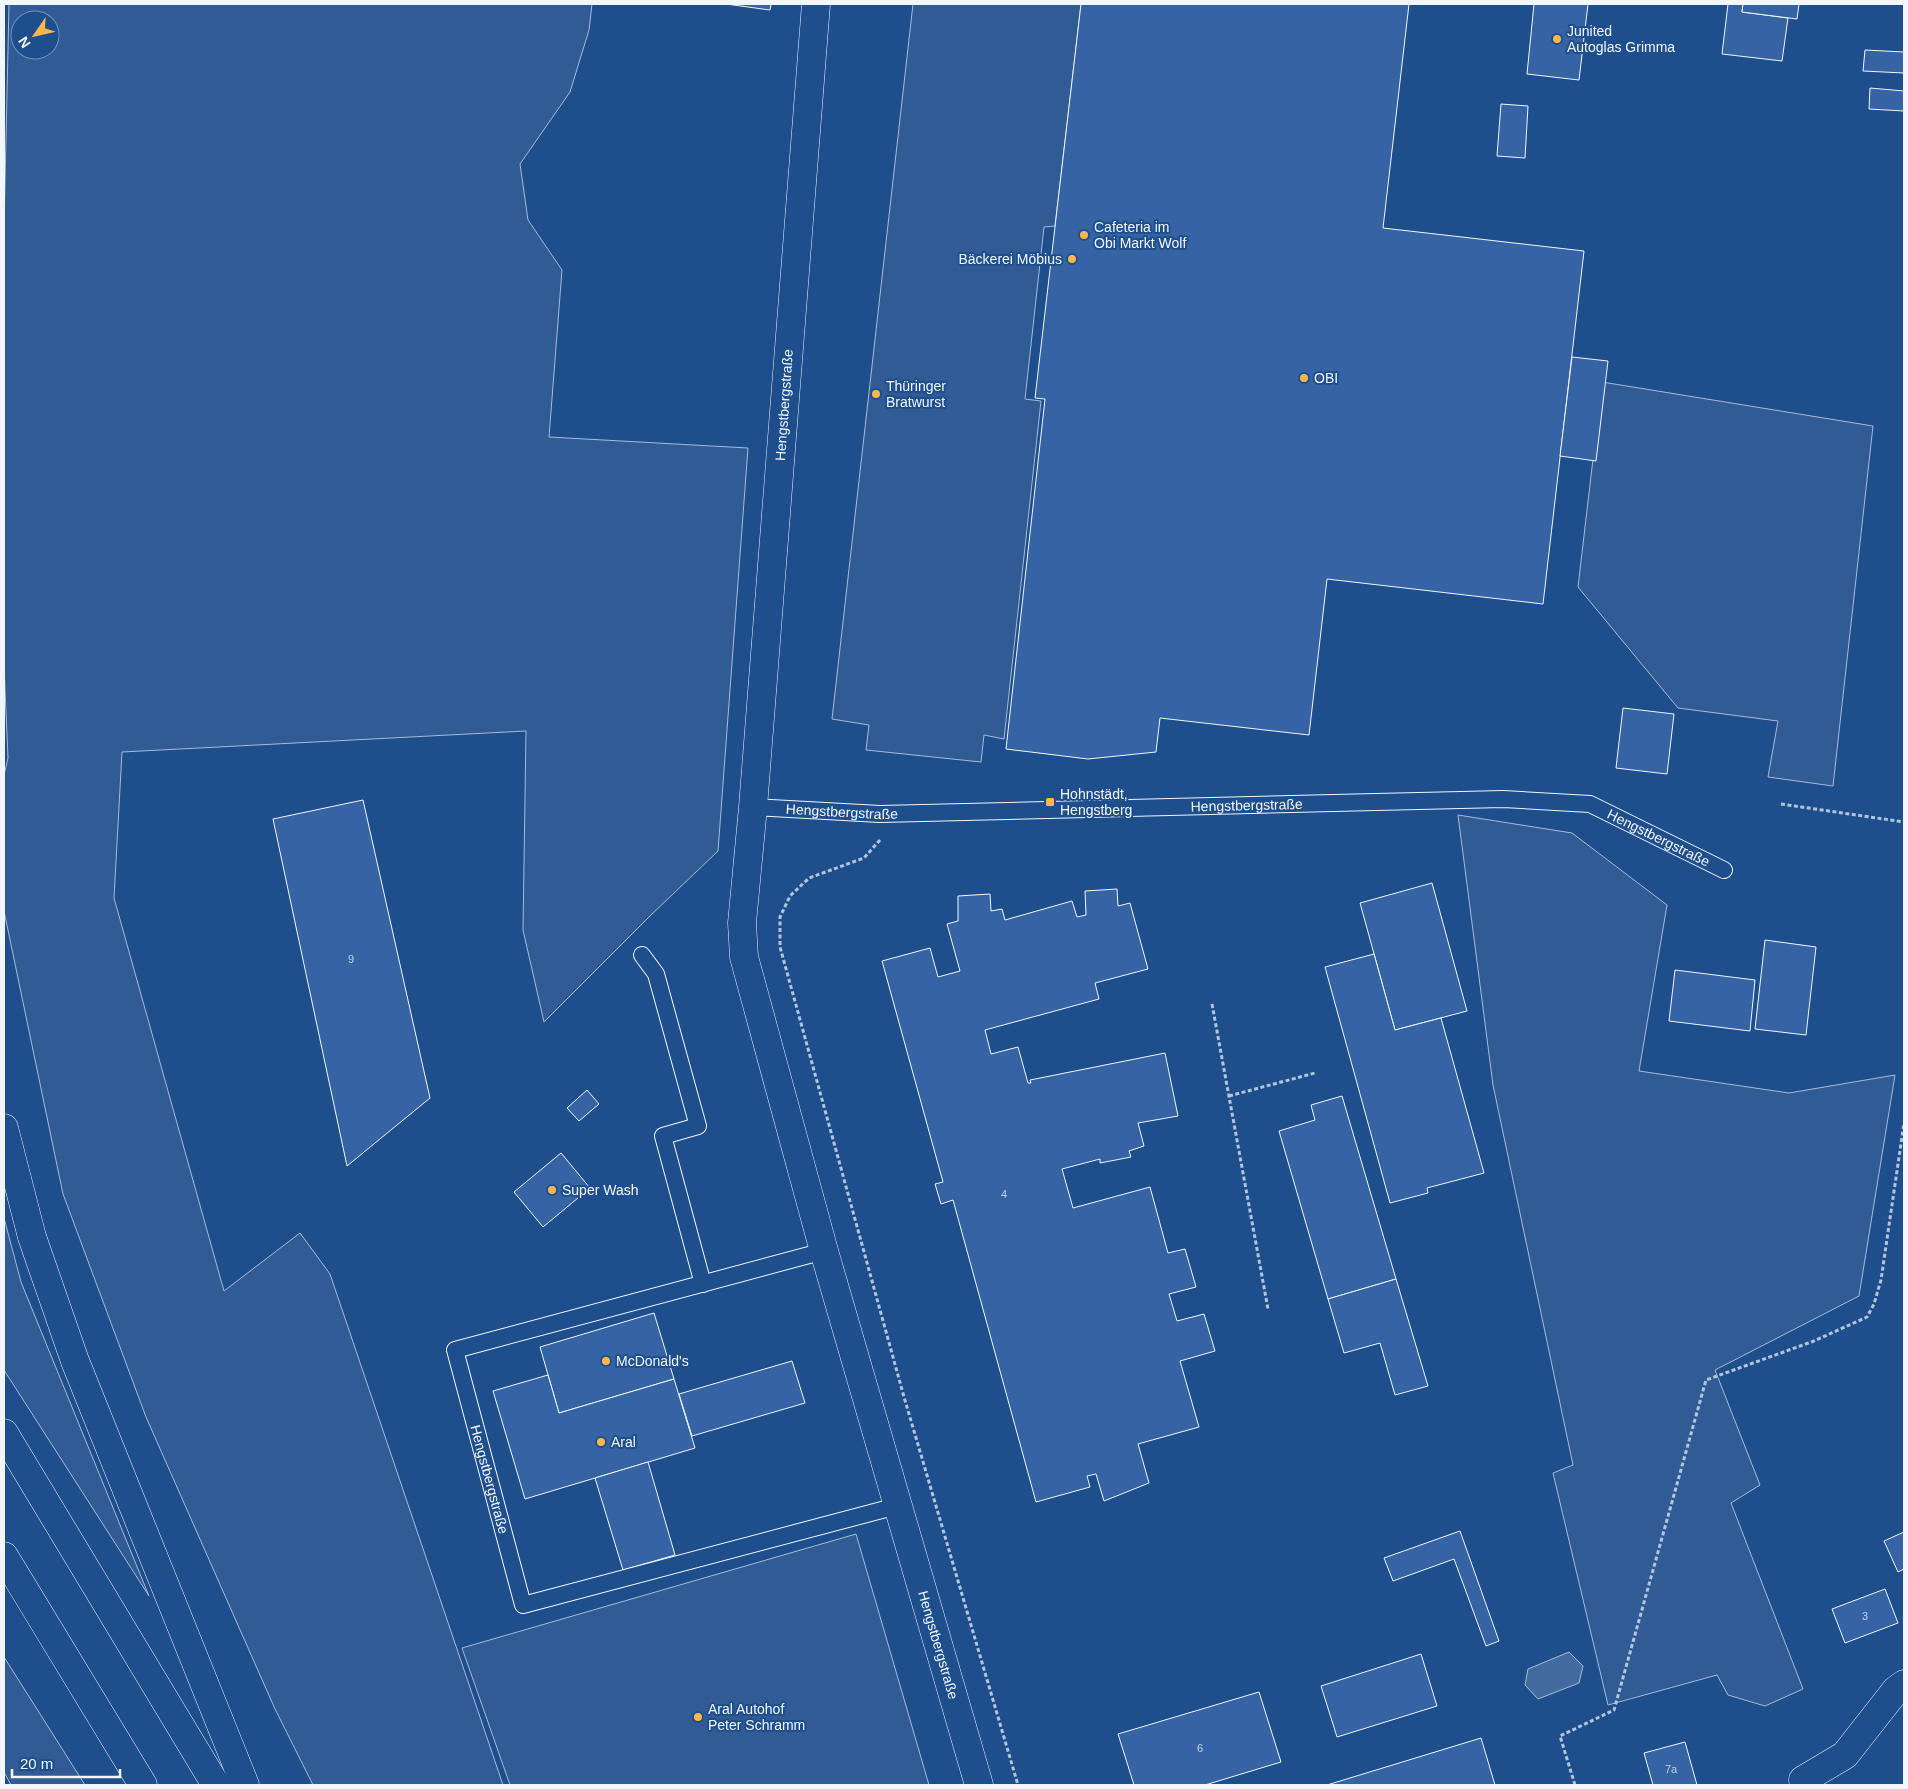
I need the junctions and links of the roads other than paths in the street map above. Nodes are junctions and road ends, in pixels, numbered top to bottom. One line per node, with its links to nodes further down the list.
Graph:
1 (816, 4): 2 (main road, Hengstbergstraße)
2 (753, 806): 3 (lane, Hengstbergstraße); 6 (main road, Hengstbergstraße)
3 (1724, 870)
4 (642, 955): 7 (lane)
5 (4, 1128): 15 (main road)
6 (824, 1251): 7 (lane, Hengstbergstraße); 9 (main road, Hengstbergstraße)
7 (703, 1284): 9 (lane, Hengstbergstraße)
8 (4, 1433): 14 (main road)
9 (898, 1506): 16 (main road, Hengstbergstraße)
10 (4, 1556): 13 (main road)
11 (1904, 1684): 12 (main road)
12 (1804, 1780)
13 (143, 1785)
14 (216, 1785)
15 (245, 1785)
16 (979, 1785)

